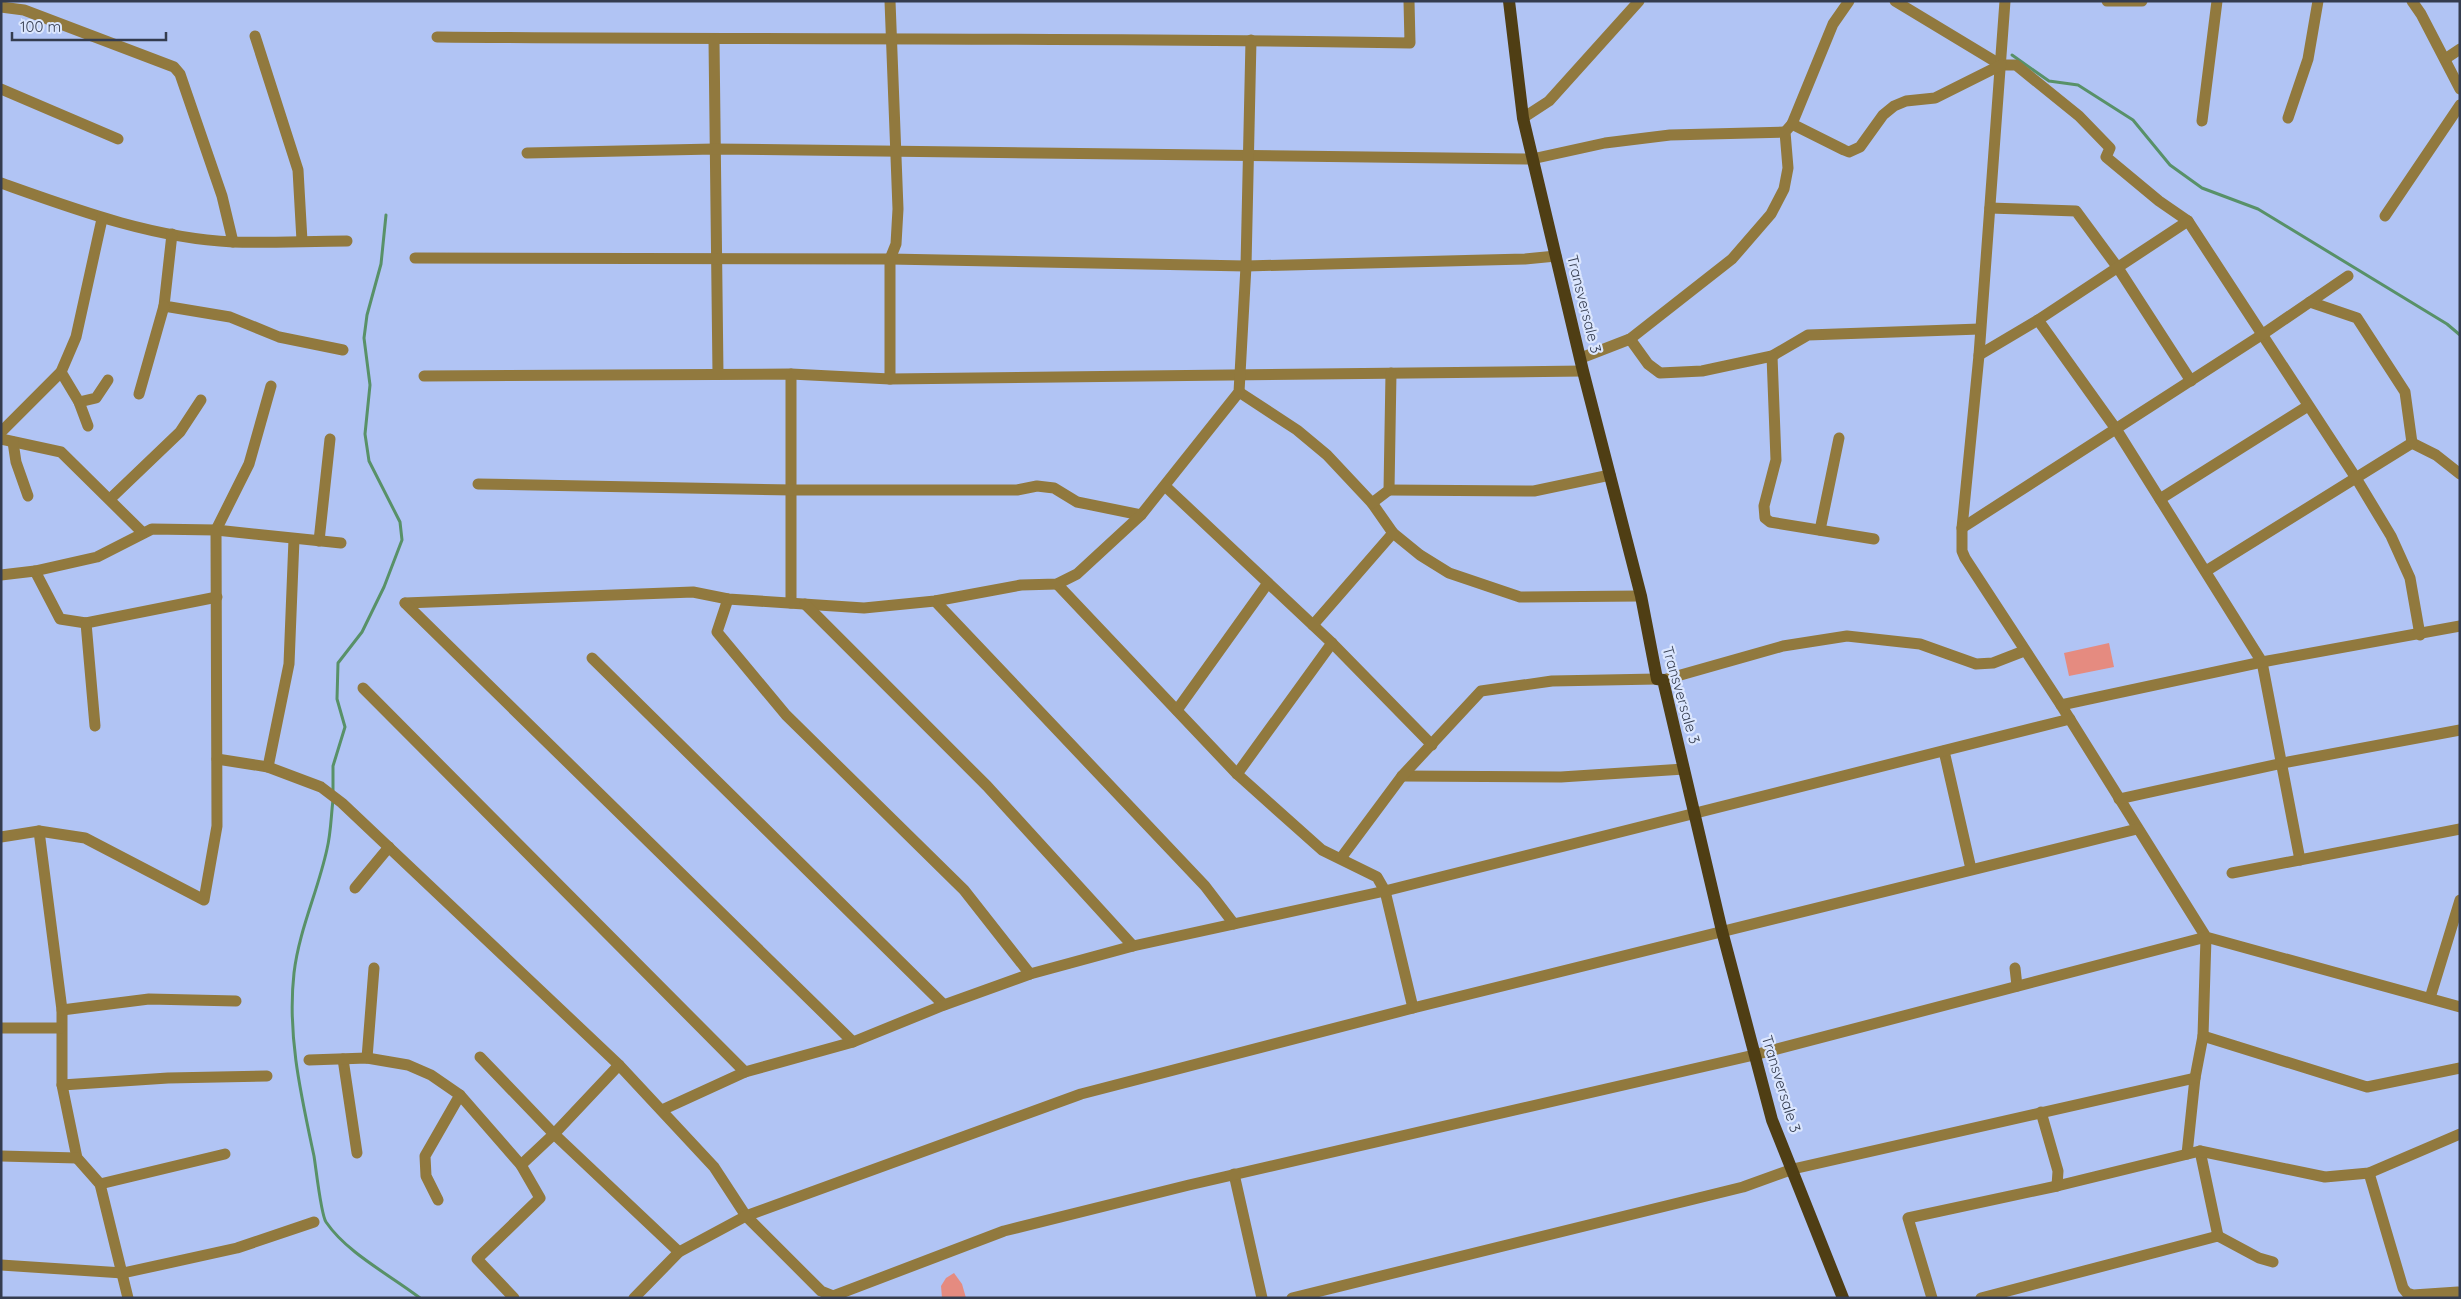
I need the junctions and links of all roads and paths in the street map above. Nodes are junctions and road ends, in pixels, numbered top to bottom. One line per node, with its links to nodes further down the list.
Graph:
1 (890, 1): 16 (street)
2 (1409, 1): 18 (street)
3 (1509, 1): 25 (main road, Transversale 3)
4 (1639, 1): 25 (street)
5 (1849, 1): 28 (street)
6 (1895, 1): 21 (street)
7 (2005, 1): 21 (street)
8 (2107, 1): 9 (street)
9 (2142, 1)
10 (2217, 1): 27 (street)
11 (2318, 1): 26 (street)
12 (2412, 1): 20 (street)
13 (1, 6): 43 (street)
14 (254, 36): 41 (street)
15 (437, 38): 17 (street)
16 (890, 38): 17 (street); 18 (street); 31 (street)
17 (714, 40): 30 (street)
18 (1251, 40): 33 (street)
19 (2460, 49): 20 (street)
20 (2445, 59): 23 (street)
21 (2001, 65): 28 (street); 36 (street); 39 (street)
22 (1, 89): 29 (street)
23 (2460, 89)
24 (2460, 105): 37 (street)
25 (1523, 118): 34 (main road, Transversale 3)
26 (2288, 118)
27 (2202, 121)
28 (1789, 128): 34 (street); 56 (street)
29 (118, 139)
30 (714, 149): 31 (street); 32 (street); 46 (street)
31 (896, 152): 33 (street); 47 (street)
32 (527, 153)
33 (1248, 155): 34 (street); 48 (street)
34 (1532, 159): 44 (main road, Transversale 3)
35 (1, 183): 38 (street)
36 (1990, 208): 49 (street); 54 (street)
37 (2385, 216)
38 (102, 219): 40 (street); 62 (street)
39 (2188, 221): 49 (street); 55 (street)
40 (172, 234): 43 (street); 52 (street)
41 (302, 241): 42 (street); 43 (street)
42 (348, 241)
43 (233, 242)
44 (1556, 256): 48 (street); 60 (main road, Transversale 3)
45 (415, 258): 46 (street)
46 (716, 259): 47 (street); 64 (street)
47 (890, 259): 48 (street); 68 (street)
48 (1246, 266): 67 (street)
49 (2118, 268): 53 (street); 70 (street)
50 (2348, 276): 51 (street)
51 (2310, 302): 55 (street); 84 (street)
52 (164, 306): 57 (street); 73 (street)
53 (2038, 320): 58 (street); 78 (street)
54 (1980, 329): 58 (street); 59 (street)
55 (2263, 334): 70 (street); 76 (street)
56 (1630, 339): 59 (street); 60 (street)
57 (343, 350)
58 (1979, 355): 97 (street)
59 (1772, 356): 99 (street)
60 (1581, 358): 61 (main road, Transversale 3)
61 (1583, 371): 63 (street); 86 (main road, Transversale 3)
62 (61, 372): 75 (street); 79 (street)
63 (1391, 373): 67 (street); 91 (street)
64 (718, 374): 65 (street); 66 (street)
65 (791, 374): 68 (street); 90 (street)
66 (424, 376)
67 (1242, 376): 68 (street); 72 (street)
68 (890, 379)
69 (108, 380): 75 (street)
70 (2191, 381): 78 (street)
71 (271, 386): 98 (street)
72 (1239, 392): 89 (street); 95 (street)
73 (139, 394)
74 (201, 400): 94 (street)
75 (79, 402): 77 (street)
76 (2308, 406): 87 (street); 93 (street)
77 (88, 426)
78 (2116, 429): 93 (street); 97 (street)
79 (1, 432)
80 (1838, 438): 99 (street)
81 (1, 439): 83 (street)
82 (330, 439): 104 (street)
83 (14, 442): 92 (street); 94 (street)
84 (2412, 443): 85 (street); 87 (street)
85 (2460, 474)
86 (1610, 475): 91 (street); 111 (main road, Transversale 3)
87 (2356, 478): 107 (street); 120 (street)
88 (478, 484): 90 (street)
89 (1166, 486): 96 (street); 109 (street)
90 (793, 490): 96 (street); 115 (street)
91 (1389, 490): 95 (street)
92 (28, 496)
93 (2160, 498): 107 (street)
94 (110, 499): 100 (street)
95 (1372, 503): 101 (street)
96 (1141, 515): 110 (street)
97 (1962, 528): 122 (street)
98 (216, 530): 100 (street); 102 (street); 112 (street)
99 (1820, 530): 103 (street)
100 (143, 533): 106 (street)
101 (1393, 533): 111 (street); 118 (street)
102 (294, 539): 104 (street); 136 (street)
103 (1874, 539)
104 (319, 541): 105 (street)
105 (341, 543)
106 (35, 571): 108 (street); 117 (street)
107 (2206, 571): 124 (street)
108 (1, 575)
109 (1268, 583): 118 (street); 128 (street)
110 (1057, 584): 114 (street); 128 (street)
111 (1641, 596): 125 (main road, Transversale 3)
112 (217, 597): 117 (street); 134 (street)
113 (728, 599): 115 (street); 160 (street); 171 (street)
114 (935, 601): 116 (street); 154 (street)
115 (791, 603): 116 (street)
116 (805, 604): 157 (street)
117 (86, 623): 130 (street)
118 (1312, 625): 121 (street)
119 (2460, 626): 120 (street)
120 (2420, 635): 124 (street)
121 (1332, 643): 132 (street); 138 (street)
122 (2024, 651): 125 (street); 127 (street)
123 (592, 658): 164 (street)
124 (2262, 662): 127 (street); 135 (street)
125 (1660, 679): 132 (street); 137 (main road, Transversale 3)
126 (363, 688): 179 (street)
127 (2061, 705): 129 (street)
128 (1176, 710): 138 (street)
129 (2070, 719): 133 (street); 140 (street)
130 (95, 726)
131 (2460, 730): 135 (street)
132 (1432, 745): 139 (street)
133 (1944, 751): 141 (street); 149 (street)
134 (217, 758): 136 (street); 144 (street)
135 (2283, 764): 140 (street); 148 (street)
136 (268, 767): 146 (street)
137 (1684, 769): 139 (street); 141 (main road, Transversale 3)
138 (1237, 774): 147 (street)
139 (1402, 776): 147 (street)
140 (2119, 799): 143 (street)
141 (1694, 815): 152 (street); 155 (main road, Transversale 3)
142 (2460, 828): 148 (street)
143 (2137, 829): 149 (street); 156 (street)
144 (39, 831): 145 (street); 167 (street)
145 (1, 837)
146 (388, 847): 151 (street); 177 (street)
147 (1341, 858): 152 (street)
148 (2300, 860): 150 (street)
149 (1971, 869): 155 (street)
150 (2232, 874)
151 (355, 888)
152 (1385, 891): 154 (street); 166 (street)
153 (2460, 900): 162 (street)
154 (1234, 924): 157 (street)
155 (1722, 931): 166 (street); 172 (main road, Transversale 3)
156 (2206, 937): 161 (street); 162 (street); 170 (street)
157 (1133, 946): 160 (street)
158 (374, 968): 174 (street)
159 (2015, 968): 161 (street)
160 (1030, 974): 164 (street)
161 (2017, 986): 172 (street)
162 (2430, 998): 165 (street)
163 (236, 1001): 167 (street)
164 (944, 1005): 171 (street)
165 (2460, 1007)
166 (1413, 1008): 201 (street)
167 (62, 1010): 169 (street)
168 (1, 1028): 169 (street)
169 (60, 1028): 182 (street)
170 (2203, 1036): 178 (street); 181 (street)
171 (853, 1042): 179 (street)
172 (1754, 1054): 195 (main road, Transversale 3); 197 (street)
173 (480, 1057): 186 (street)
174 (367, 1058): 175 (street); 183 (street)
175 (343, 1059): 176 (street); 189 (street)
176 (308, 1060)
177 (618, 1065): 184 (street); 186 (street)
178 (2460, 1068)
179 (745, 1072): 184 (street)
180 (267, 1076): 182 (street)
181 (2195, 1078): 185 (street); 191 (street)
182 (62, 1085): 193 (street)
183 (460, 1095): 194 (street); 200 (street)
184 (662, 1110): 201 (street)
185 (2041, 1112): 195 (street); 199 (street)
186 (554, 1134): 194 (street); 204 (street)
187 (2460, 1134): 196 (street)
188 (2200, 1151): 191 (street); 196 (street); 203 (street)
189 (357, 1153)
190 (225, 1154): 198 (street)
191 (2187, 1154): 199 (street)
192 (1, 1156): 193 (street)
193 (77, 1158): 198 (street)
194 (521, 1165): 211 (street)
195 (1793, 1169): 214 (street); 215 (main road, Transversale 3)
196 (2369, 1173): 208 (street)
197 (1234, 1174): 209 (street); 213 (street)
198 (100, 1184): 207 (street)
199 (2058, 1186): 216 (street)
200 (438, 1200)
201 (746, 1216): 204 (street); 209 (street)
202 (314, 1222): 207 (street)
203 (2218, 1236): 205 (street); 217 (street)
204 (679, 1252): 212 (street)
205 (2273, 1262)
206 (1, 1265): 207 (street)
207 (123, 1273): 210 (street)
208 (2459, 1293)
209 (833, 1297)
210 (128, 1298)
211 (514, 1298)
212 (634, 1298)
213 (1262, 1298)
214 (1292, 1298)
215 (1844, 1298)
216 (1932, 1298)
217 (1980, 1298)

